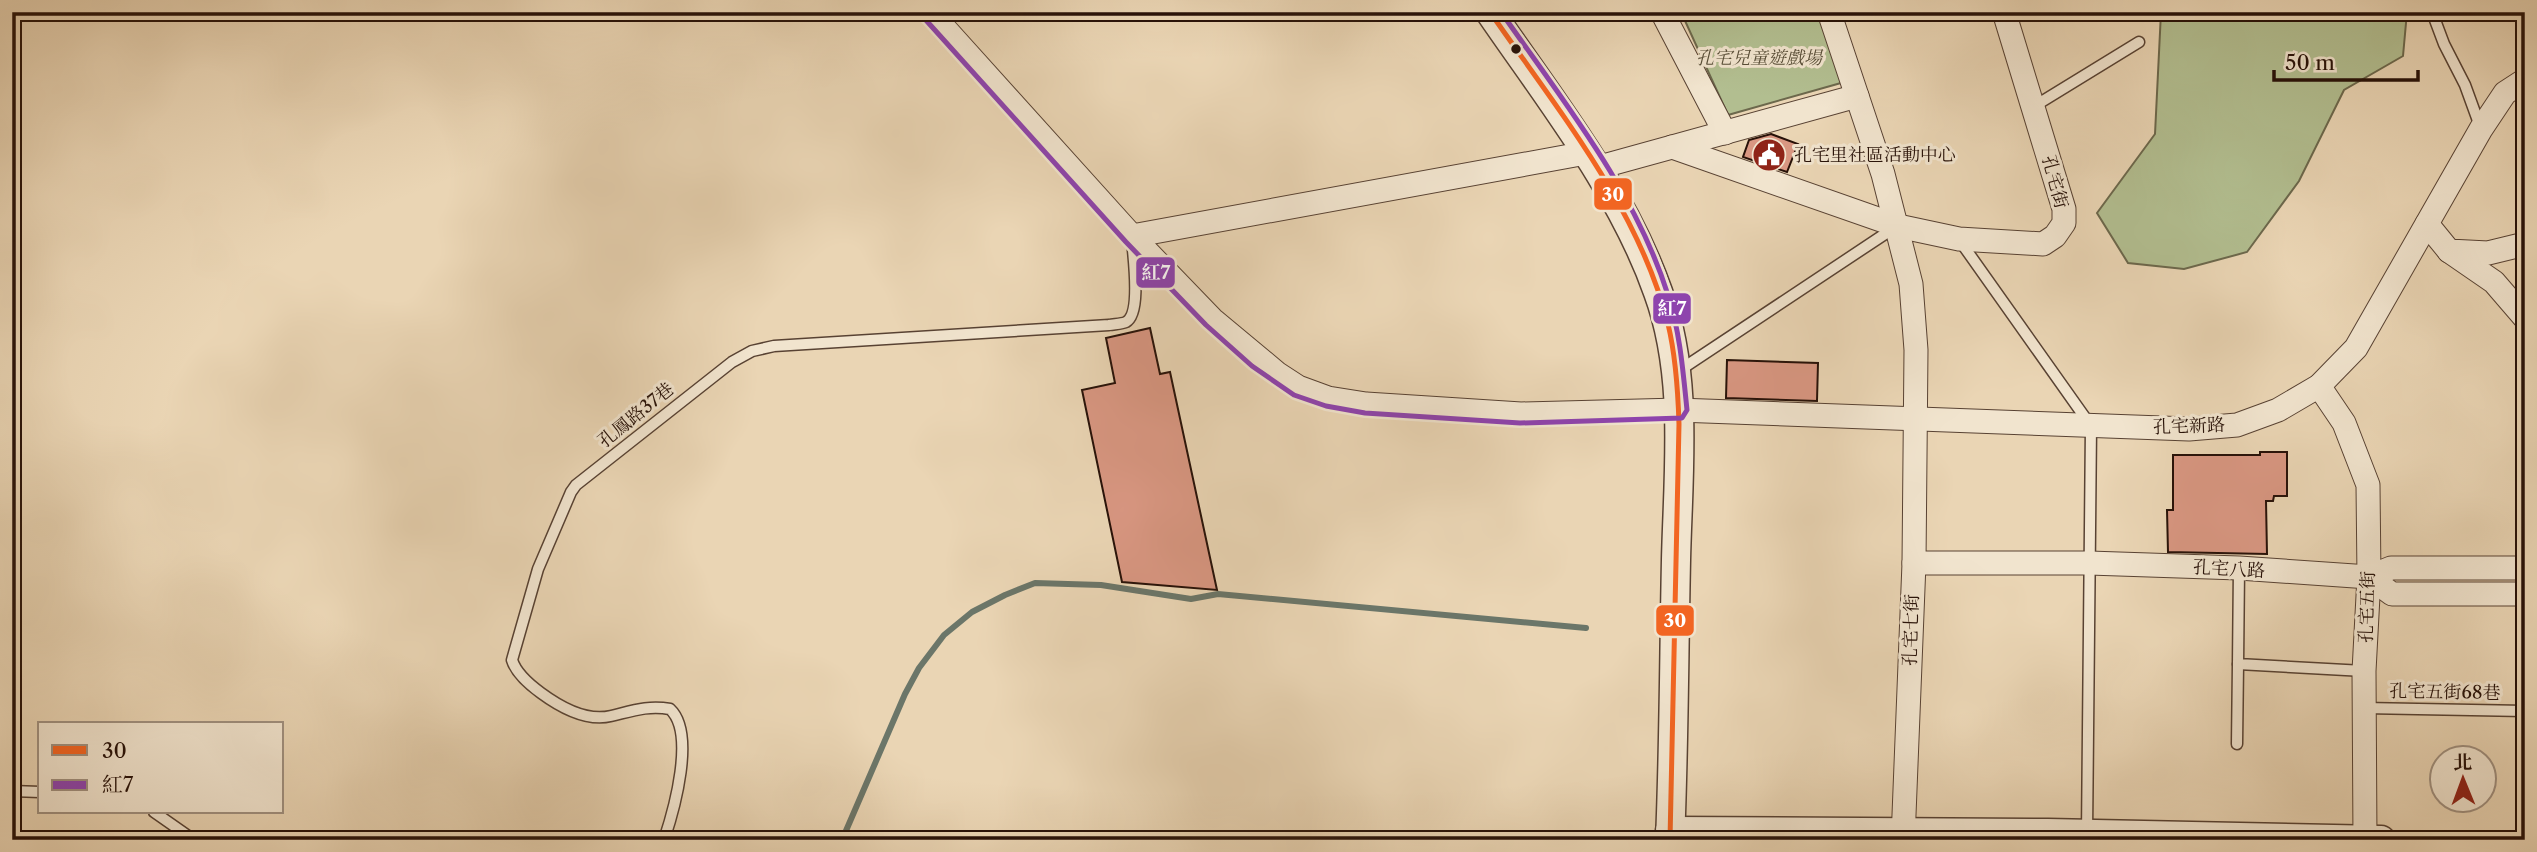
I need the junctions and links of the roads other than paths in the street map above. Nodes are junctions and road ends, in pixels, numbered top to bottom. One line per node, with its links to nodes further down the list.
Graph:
1 (930, 12): 17 (street, 孔宅新路)
2 (1490, 12): 14 (street)
3 (1662, 12): 12 (street)
4 (1829, 12): 9 (street)
5 (2004, 12): 10 (street, 孔宅街)
6 (2432, 12): 11 (lane)
7 (2139, 42): 10 (lane)
8 (2525, 80): 11 (street, 孔宅新路)
9 (1857, 96): 12 (street); 16 (street)
10 (2033, 107): 18 (street, 孔宅街)
11 (2481, 129): 15 (street, 孔宅新路)
12 (1725, 133): 13 (street)
13 (1672, 147): 14 (street); 16 (street, 孔宅街)
14 (1591, 160): 17 (street); 22 (street)
15 (2427, 224): 20 (street); 23 (street, 孔宅新路)
16 (1898, 226): 18 (street, 孔宅街); 22 (lane); 25 (street)
17 (1132, 236): 24 (street, 孔宅新路); 46 (lane, 孔鳳路37巷)
18 (1959, 239): 26 (lane)
19 (2525, 244): 20 (street)
20 (2449, 251): 21 (street)
21 (2525, 318)
22 (1675, 373): 24 (street)
23 (2319, 386): 26 (street, 孔宅新路); 31 (street, 孔宅五街)
24 (1678, 410): 25 (street, 孔宅新路); 43 (street)
25 (1915, 420): 26 (street, 孔宅新路); 27 (street, 孔宅七街)
26 (2091, 426): 28 (lane)
27 (1914, 563): 28 (street, 孔宅八路); 44 (street, 孔宅七街)
28 (2089, 563): 29 (street, 孔宅八路); 41 (lane)
29 (2239, 568): 31 (street, 孔宅八路); 33 (lane)
30 (2525, 568): 31 (street, 孔宅八路)
31 (2369, 577): 32 (street, 孔宅八路); 34 (street, 孔宅五街)
32 (2525, 594)
33 (2238, 664): 34 (lane); 37 (lane)
34 (2364, 671): 35 (street, 孔宅五街)
35 (2364, 708): 36 (lane, 孔宅五街68巷); 47 (street, 孔宅五街)
36 (2525, 711)
37 (2236, 744)
38 (12, 792): 39 (lane)
39 (38, 792)
40 (158, 814): 45 (lane)
41 (2087, 834): 44 (street); 47 (street)
42 (1794, 835): 43 (street); 44 (street)
43 (1670, 836)
44 (1903, 836)
45 (194, 840)
46 (664, 840)
47 (2365, 840): 48 (street)
48 (2381, 840)

